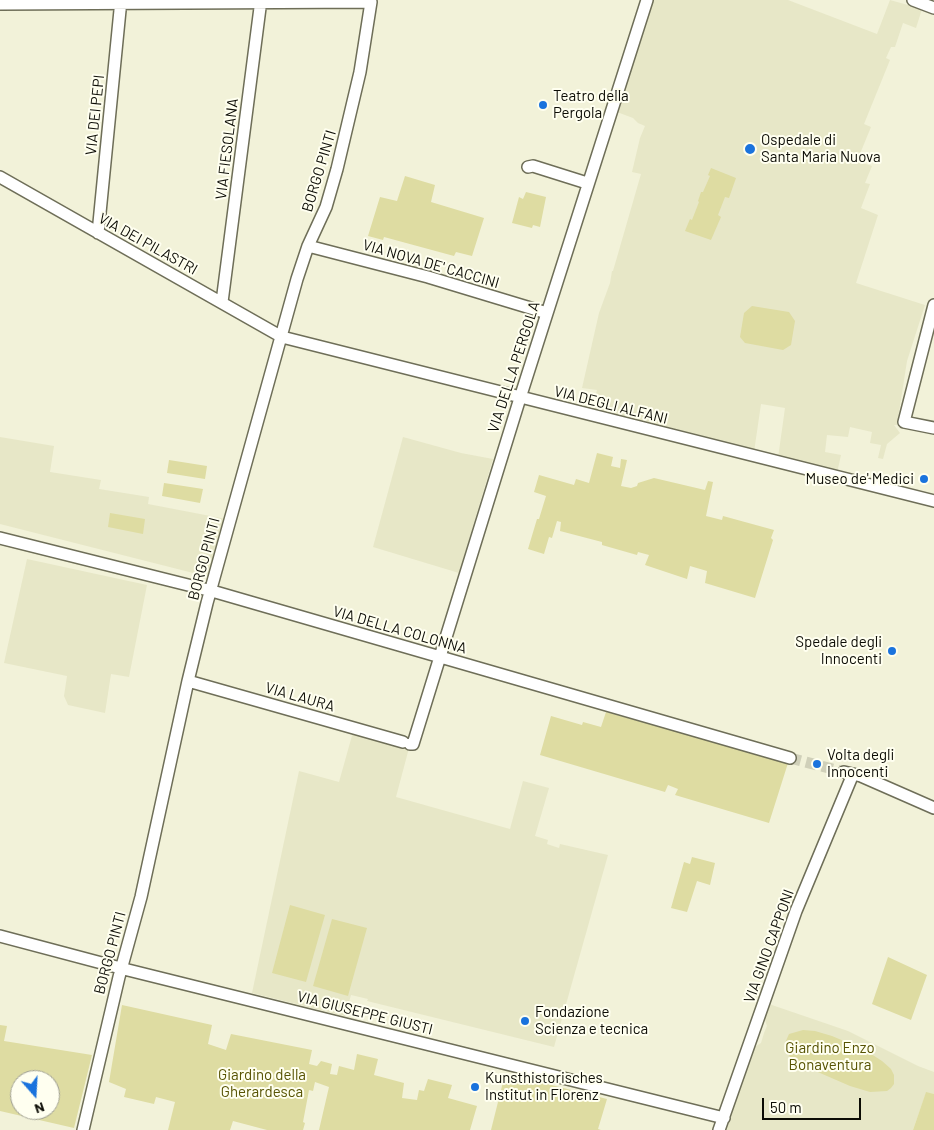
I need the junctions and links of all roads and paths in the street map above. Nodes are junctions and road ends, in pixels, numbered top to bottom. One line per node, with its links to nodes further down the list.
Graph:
1 (647, 0): 9 (street, VIA DELLA PERGOLA)
2 (912, 0): 6 (street)
3 (261, 1): 4 (street); 11 (street, BORGO PINTI); 12 (street, VIA FIESOLANA)
4 (121, 2): 5 (street); 10 (street, VIA DEI PEPI)
5 (0, 4)
6 (934, 8)
7 (528, 167): 9 (street)
8 (0, 177): 10 (street, VIA DEI PILASTRI)
9 (587, 183): 14 (street, VIA DELLA PERGOLA)
10 (98, 233): 12 (street, VIA DEI PILASTRI)
11 (308, 246): 14 (street, VIA NOVA DE' CACCINI); 15 (street, BORGO PINTI)
12 (222, 302): 15 (street, VIA DEI PILASTRI)
13 (934, 305): 17 (street)
14 (547, 313): 16 (street, VIA DELLA PERGOLA)
15 (282, 337): 16 (street, VIA DEGLI ALFANI); 20 (street, BORGO PINTI)
16 (520, 398): 18 (street, VIA DEGLI ALFANI); 21 (street, VIA DELLA PERGOLA)
17 (934, 428)
18 (933, 498)
19 (0, 538): 20 (street, VIA DELLA COLONNA)
20 (210, 591): 21 (street, VIA DELLA COLONNA); 22 (street, BORGO PINTI)
21 (440, 657): 23 (street, VIA DELLA PERGOLA); 24 (street, VIA DELLA COLONNA)
22 (188, 681): 23 (street, VIA LAURA); 27 (street, BORGO PINTI)
23 (409, 743)
24 (790, 758)
25 (934, 808): 28 (street, VIA GINO CAPPONI)
26 (0, 936): 27 (street, VIA GIUSEPPE GIUSTI)
27 (121, 968): 28 (street, VIA GIUSEPPE GIUSTI); 29 (street, BORGO PINTI)
28 (724, 1118): 30 (street, VIA GINO CAPPONI)
29 (83, 1130)
30 (719, 1130)

